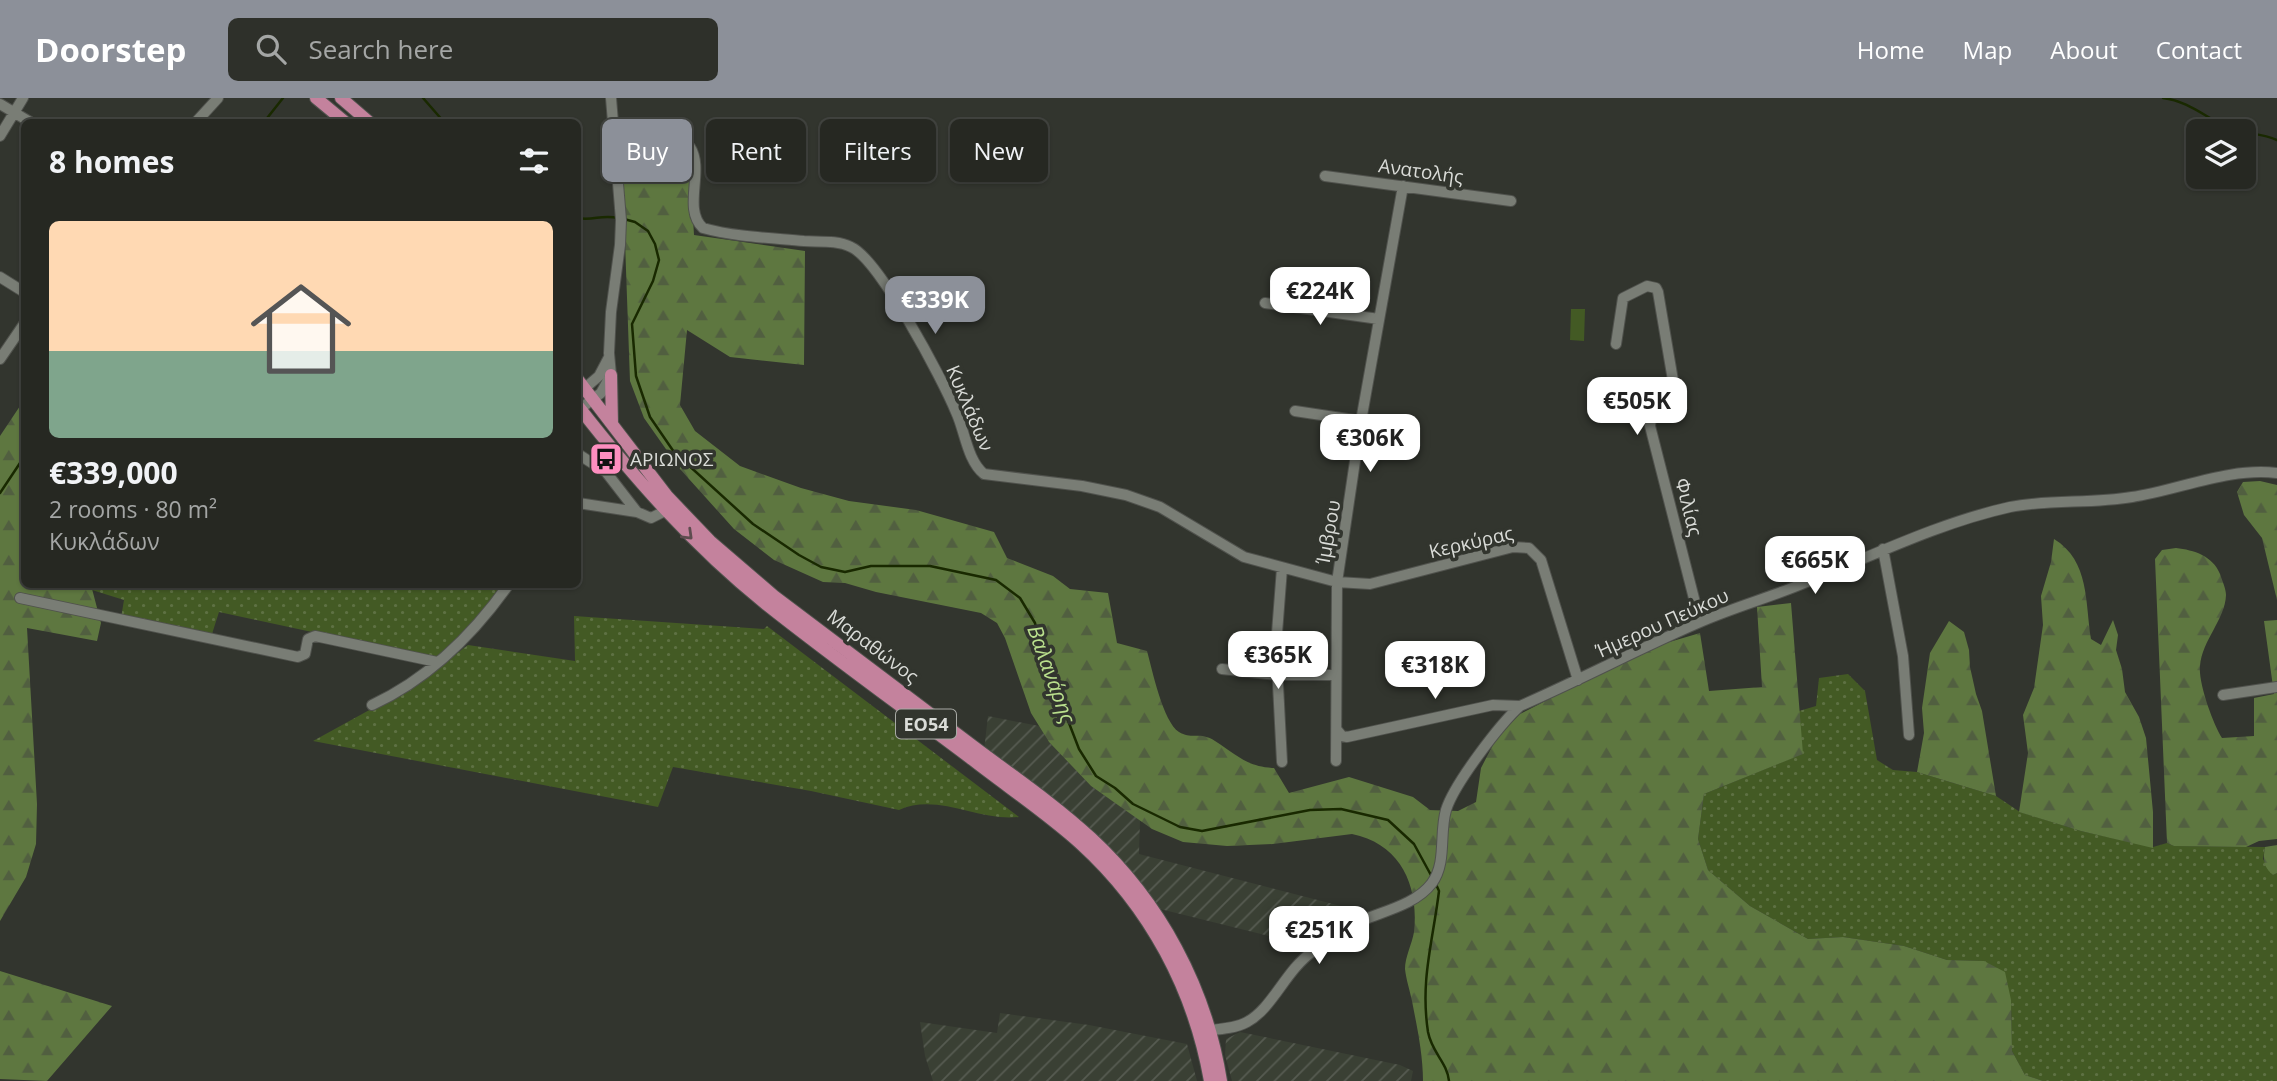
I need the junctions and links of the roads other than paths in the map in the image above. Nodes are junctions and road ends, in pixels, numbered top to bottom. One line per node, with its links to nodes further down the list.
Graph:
1 (23, 98): 7 (street)
2 (218, 98): 9 (street)
3 (316, 98): 10 (main road)
4 (341, 98): 11 (main road)
5 (611, 98): 12 (street)
6 (0, 104): 7 (street)
7 (14, 112): 8 (street); 13 (street)
8 (25, 119)
9 (199, 119)
10 (341, 119)
11 (366, 119)
12 (612, 119)
13 (0, 136)
14 (692, 153): 42 (street, Κυκλάδων)
15 (1325, 176): 17 (street, Ανατολής)
16 (617, 182): 25 (street)
17 (1403, 186): 18 (street, Ανατολής); 22 (street, Ίμβρου)
18 (1511, 201)
19 (0, 277): 20 (street)
20 (21, 290)
21 (1265, 303): 22 (street)
22 (1379, 319): 34 (street, Ίμβρου)
23 (21, 328): 26 (street)
24 (1616, 344): 46 (street, Φιλίας)
25 (609, 353): 27 (street); 28 (street)
26 (0, 359)
27 (611, 375): 30 (street); 35 (main road)
28 (581, 387)
29 (581, 389): 30 (main road, Μαραθώνος / ΕΟ54)
30 (593, 400): 31 (street); 35 (main road, Μαραθώνος / ΕΟ54)
31 (581, 407)
32 (581, 411): 39 (main road, Μαραθώνος / ΕΟ54)
33 (1295, 411): 34 (street)
34 (1362, 421): 43 (street, Ίμβρου)
35 (612, 424): 60 (main road, Μαραθώνος / ΕΟ54)
36 (581, 456): 40 (street)
37 (2277, 473): 41 (street, Ήμερου Πεύκου)
38 (581, 503): 40 (street)
39 (664, 511): 40 (street); 61 (main road, Μαραθώνος / ΕΟ54, one-way to 61)
40 (637, 512)
41 (1883, 549): 46 (street, Ήμερου Πεύκου); 57 (street)
42 (1282, 568): 43 (street, Κερκύρας); 49 (street)
43 (1337, 582): 50 (street, Ίμβρου); 51 (street, Κερκύρας)
44 (506, 588): 47 (street)
45 (20, 598): 47 (street)
46 (1700, 622): 51 (street, Ήμερου Πεύκου)
47 (437, 662): 54 (street)
48 (1222, 669): 49 (street)
49 (1277, 675): 50 (street); 59 (street)
50 (1336, 675): 56 (street, Ίμβρου)
51 (1578, 680): 55 (street, Ήμερου Πεύκου)
52 (2277, 687): 53 (street)
53 (2223, 695)
54 (372, 705)
55 (1520, 706): 56 (street); 60 (street, Ήμερου Πεύκου)
56 (1337, 730): 58 (street, Ίμβρου)
57 (1909, 735)
58 (1336, 761)
59 (1282, 762)
60 (1210, 1030): 62 (main road, Μαραθώνος / ΕΟ54)
61 (1210, 1081)
62 (1221, 1081)

